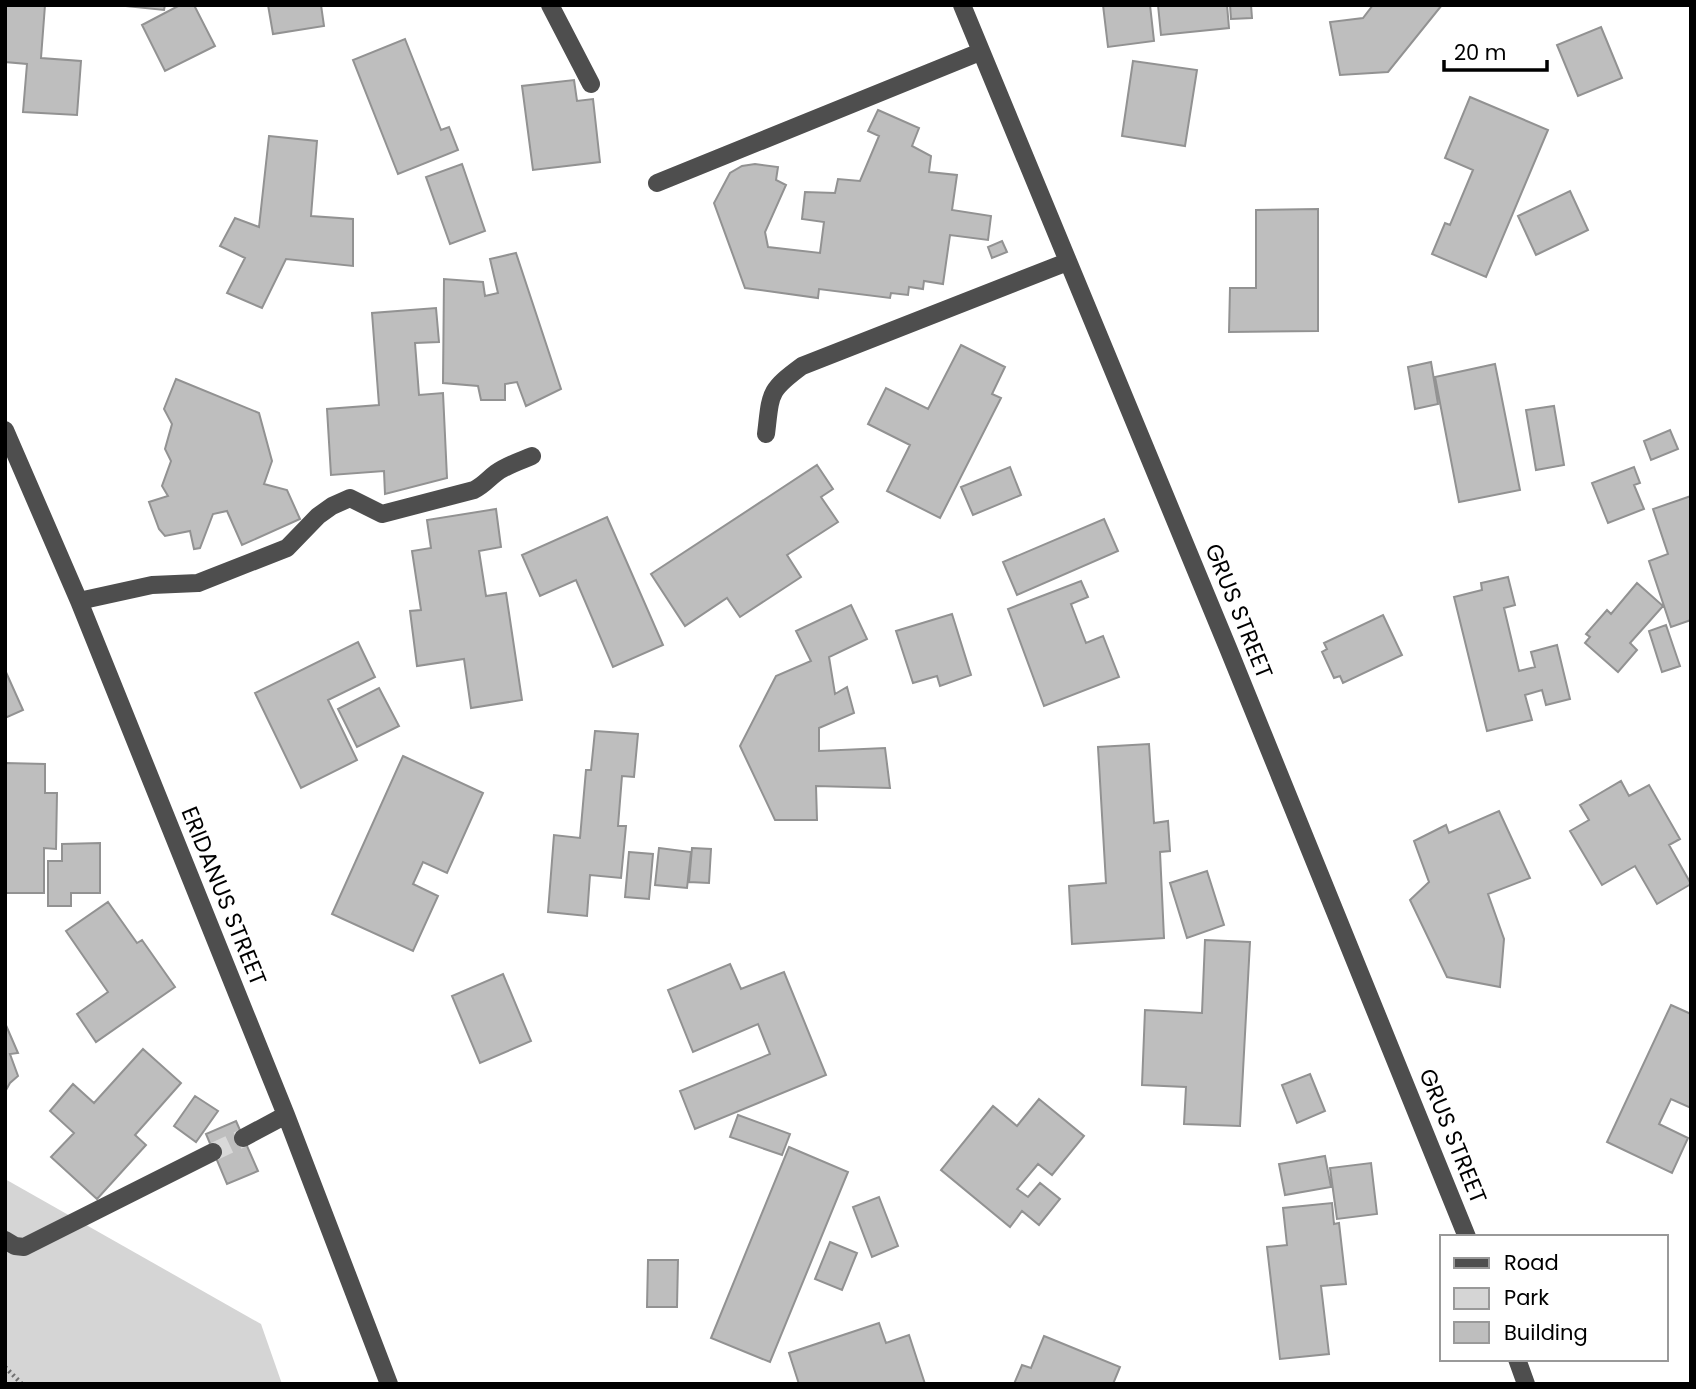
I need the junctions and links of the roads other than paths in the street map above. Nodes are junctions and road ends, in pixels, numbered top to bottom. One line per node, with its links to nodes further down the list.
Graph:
1 (550, 5): 4 (street)
2 (962, 5): 3 (street, GRUS STREET)
3 (980, 52): 5 (street); 6 (street, GRUS STREET)
4 (591, 84)
5 (657, 183)
6 (1067, 262): 8 (street); 14 (street, GRUS STREET)
7 (5, 430): 10 (street, ERIDANUS STREET)
8 (766, 434)
9 (532, 456): 10 (street)
10 (79, 601): 11 (street, ERIDANUS STREET)
11 (286, 1115): 12 (street); 17 (street, ERIDANUS STREET)
12 (243, 1138)
13 (214, 1152): 15 (street)
14 (1466, 1235)
15 (5, 1240)
16 (1518, 1361): 18 (street)
17 (389, 1384)
18 (1526, 1384)

